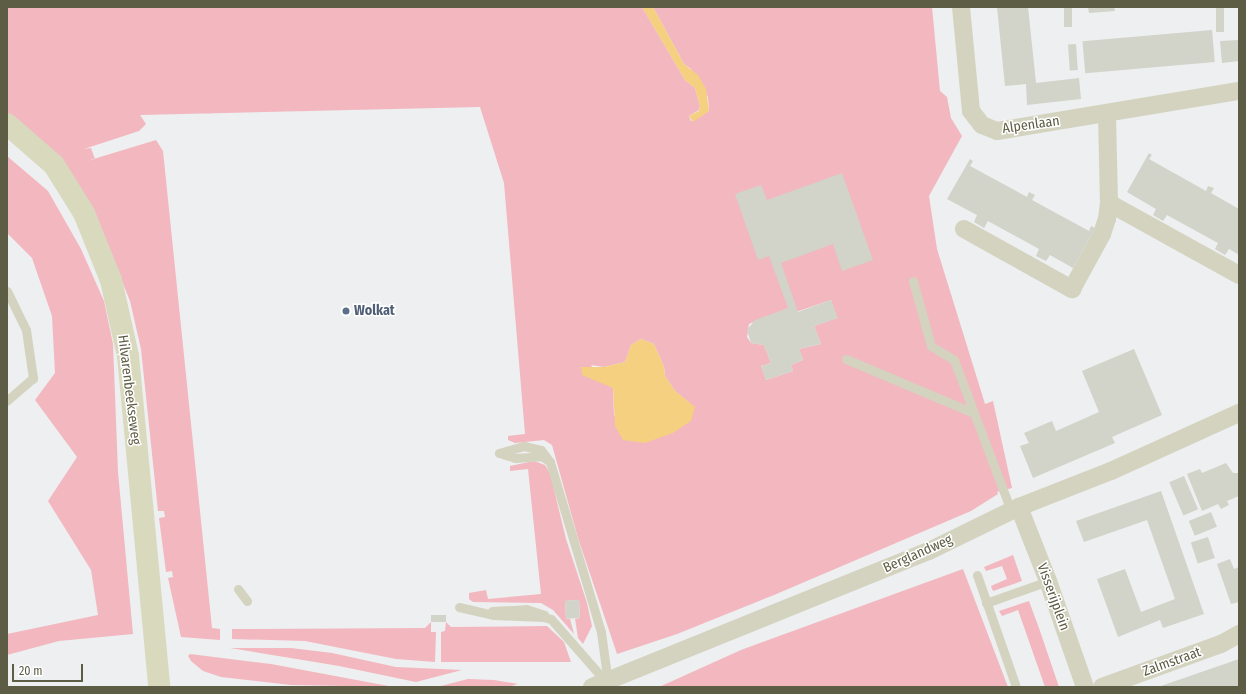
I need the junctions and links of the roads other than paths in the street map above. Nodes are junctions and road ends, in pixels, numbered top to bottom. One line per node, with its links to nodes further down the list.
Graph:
1 (961, 7): 3 (street, Alpenlaan)
2 (1239, 91): 3 (street, Alpenlaan)
3 (1107, 114): 5 (street)
4 (7, 124): 23 (street, Hilvarenbeekseweg)
5 (1109, 203): 6 (street); 7 (street)
6 (964, 229)
7 (1239, 275)
8 (913, 281): 12 (lane)
9 (7, 291): 11 (lane)
10 (846, 359): 12 (lane)
11 (7, 401)
12 (974, 413): 15 (lane)
13 (1239, 413): 15 (street, Berglandweg)
14 (499, 453): 24 (lane)
15 (1015, 509): 17 (street, Visserijplein); 24 (street, Berglandweg)
16 (976, 575): 20 (lane)
17 (1048, 581): 20 (lane); 26 (street, Visserijplein)
18 (238, 589): 19 (lane)
19 (247, 601)
20 (986, 603): 25 (lane)
21 (459, 607): 24 (lane)
22 (1239, 634): 27 (street, Zalmstraat)
23 (159, 677)
24 (600, 685)
25 (1016, 687)
26 (1084, 687)
27 (1102, 687)

